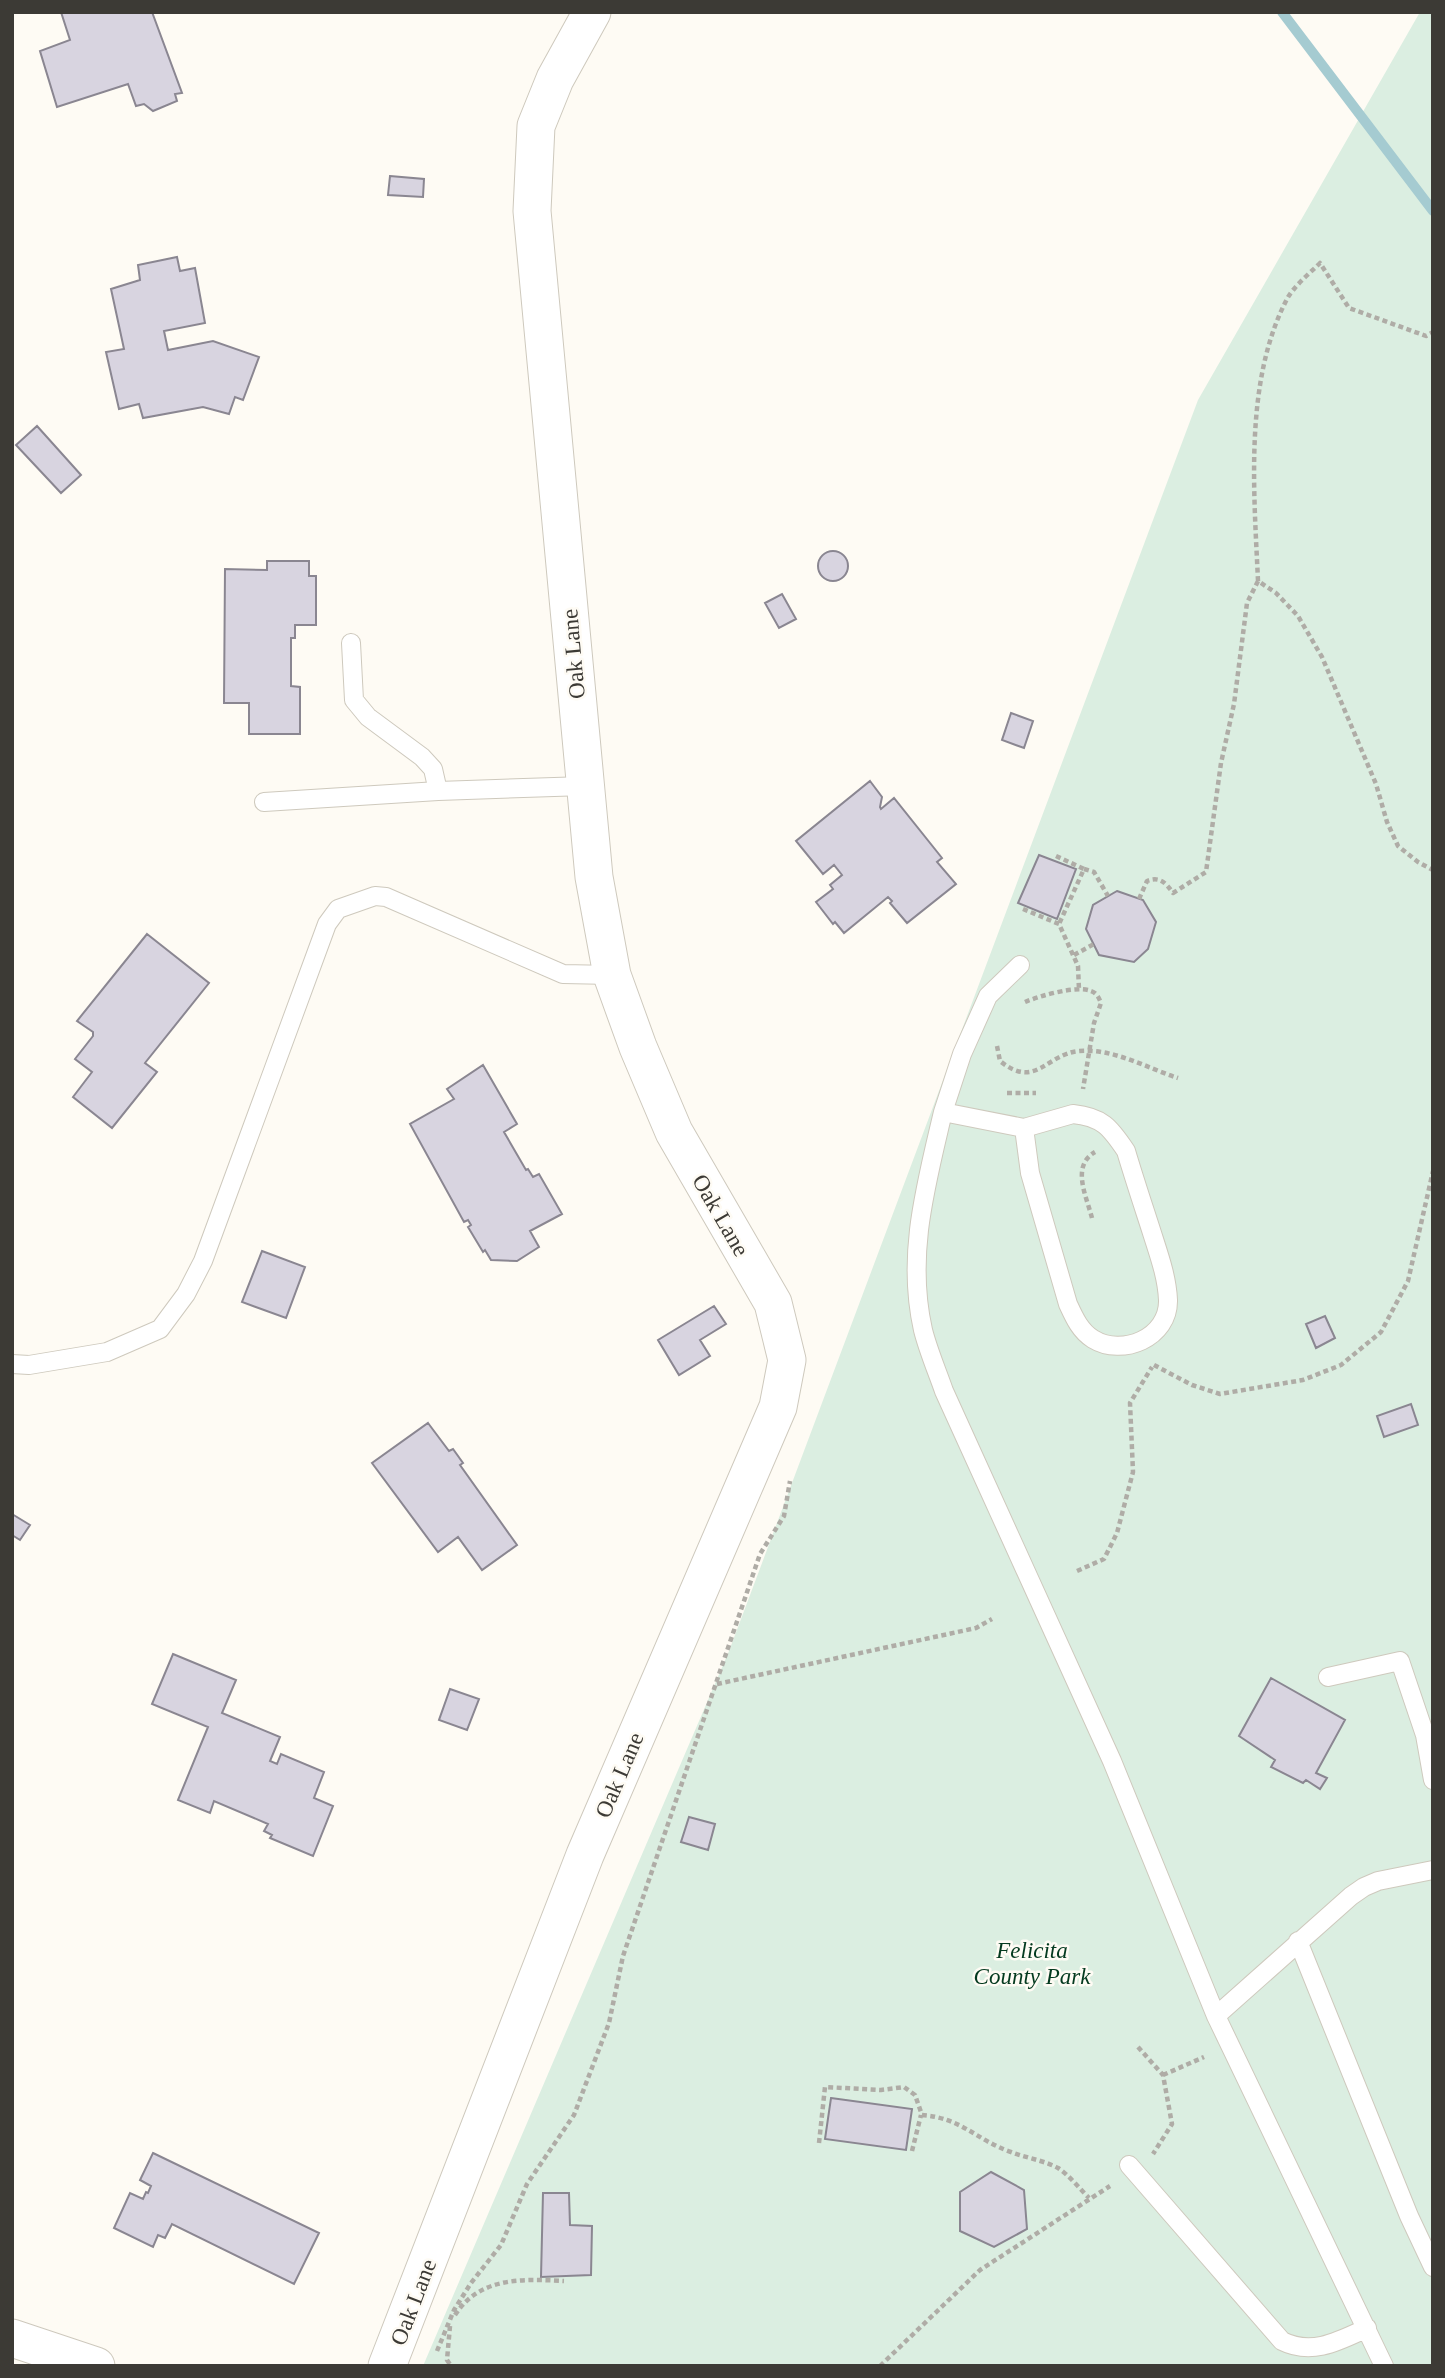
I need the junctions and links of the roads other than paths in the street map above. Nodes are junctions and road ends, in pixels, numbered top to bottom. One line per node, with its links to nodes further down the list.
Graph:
1 (592, 12): 3 (street, Oak Lane)
2 (351, 643): 4 (lane)
3 (585, 786): 4 (lane); 7 (street, Oak Lane)
4 (438, 791): 5 (lane)
5 (264, 802)
6 (1020, 965): 8 (lane)
7 (612, 975): 10 (lane); 21 (street, Oak Lane)
8 (943, 1112): 9 (lane); 15 (lane)
9 (1024, 1128): 9 (lane)
10 (12, 1364)
11 (1328, 1677): 12 (lane)
12 (1433, 1780)
13 (1433, 1870): 14 (lane)
14 (1298, 1941): 15 (lane); 17 (lane)
15 (1216, 2016): 18 (lane)
16 (1134, 2170): 18 (lane)
17 (1433, 2267)
18 (1367, 2328): 22 (lane)
19 (12, 2338): 20 (street)
20 (96, 2366)
21 (387, 2366)
22 (1384, 2366)

